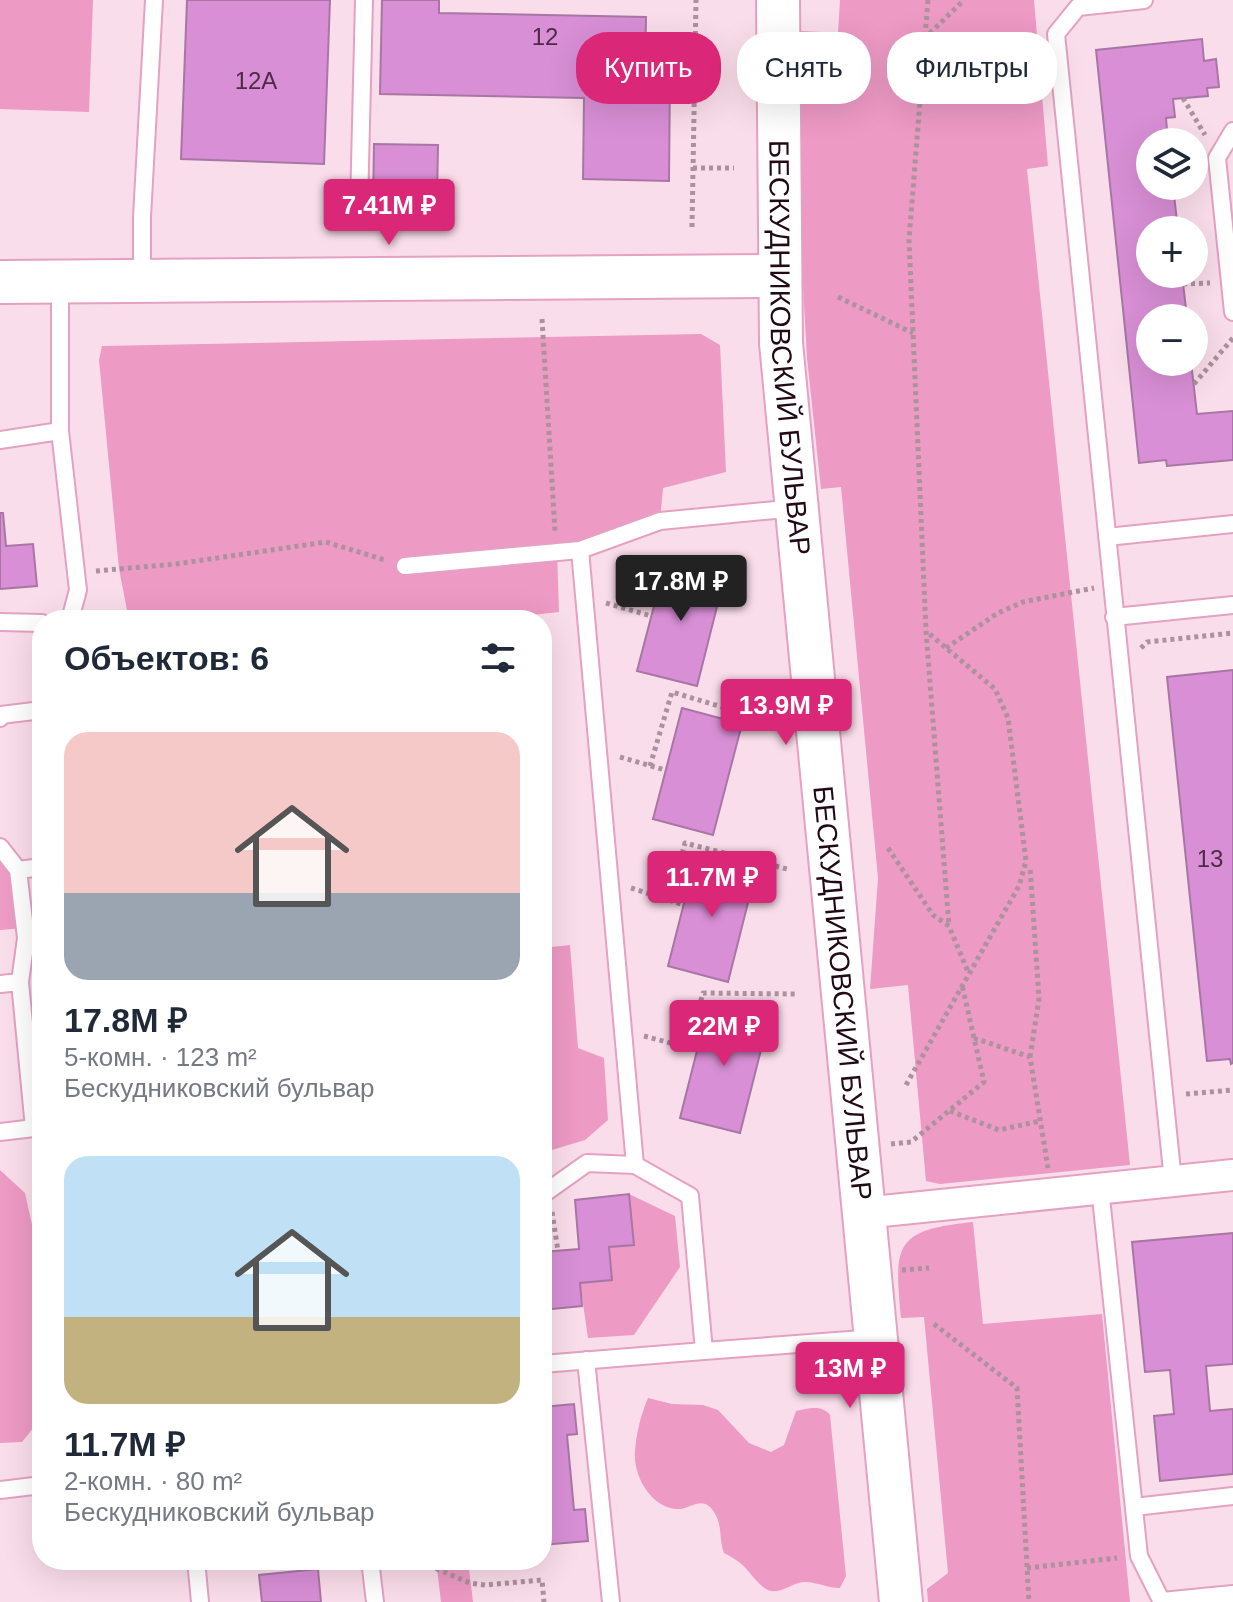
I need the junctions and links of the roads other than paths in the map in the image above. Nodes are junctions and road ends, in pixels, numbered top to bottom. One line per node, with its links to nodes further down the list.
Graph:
1 (154, 0): 9 (lane)
2 (364, 0): 6 (lane)
3 (778, 0): 7 (street, БЕСКУДНИКОВСКИЙ БУЛЬВАР)
4 (1144, 0): 16 (lane)
5 (1233, 131): 11 (lane)
6 (359, 206)
7 (779, 276): 9 (street); 14 (street, БЕСКУДНИКОВСКИЙ БУЛЬВАР)
8 (60, 281): 9 (street); 10 (street); 12 (lane)
9 (142, 281)
10 (0, 282)
11 (1233, 312)
12 (60, 431): 13 (lane); 20 (lane)
13 (0, 440)
14 (796, 508): 17 (lane); 39 (street, БЕСКУДНИКОВСКИЙ БУЛЬВАР)
15 (1233, 524): 16 (lane)
16 (1107, 537): 21 (lane)
17 (580, 550): 18 (lane); 34 (lane)
18 (405, 566)
19 (1233, 605): 21 (lane)
20 (73, 610)
21 (1114, 617): 36 (lane)
22 (0, 622): 23 (lane)
23 (32, 623)
24 (32, 711): 25 (lane)
25 (0, 718)
26 (0, 847): 28 (lane)
27 (32, 868): 28 (lane)
28 (18, 870): 29 (lane)
29 (20, 982): 30 (lane); 31 (lane)
30 (0, 984)
31 (32, 1107)
32 (32, 1128): 33 (lane)
33 (0, 1132)
34 (635, 1165): 37 (lane); 41 (lane)
35 (1233, 1175): 36 (street)
36 (1173, 1181): 38 (street)
37 (552, 1188)
38 (1100, 1188): 39 (street); 47 (lane)
39 (863, 1213): 40 (street, БЕСКУДНИКОВСКИЙ БУЛЬВАР)
40 (877, 1338): 41 (lane); 54 (street, БЕСКУДНИКОВСКИЙ БУЛЬВАР)
41 (704, 1351): 42 (lane)
42 (586, 1360): 43 (lane); 53 (lane)
43 (552, 1363)
44 (32, 1486): 45 (lane)
45 (0, 1490)
46 (1233, 1496): 47 (lane)
47 (1134, 1507): 55 (lane)
48 (197, 1570): 51 (lane)
49 (371, 1570): 52 (lane)
50 (1233, 1594): 55 (lane)
51 (200, 1602)
52 (375, 1602)
53 (611, 1602)
54 (901, 1602)
55 (1162, 1602)

